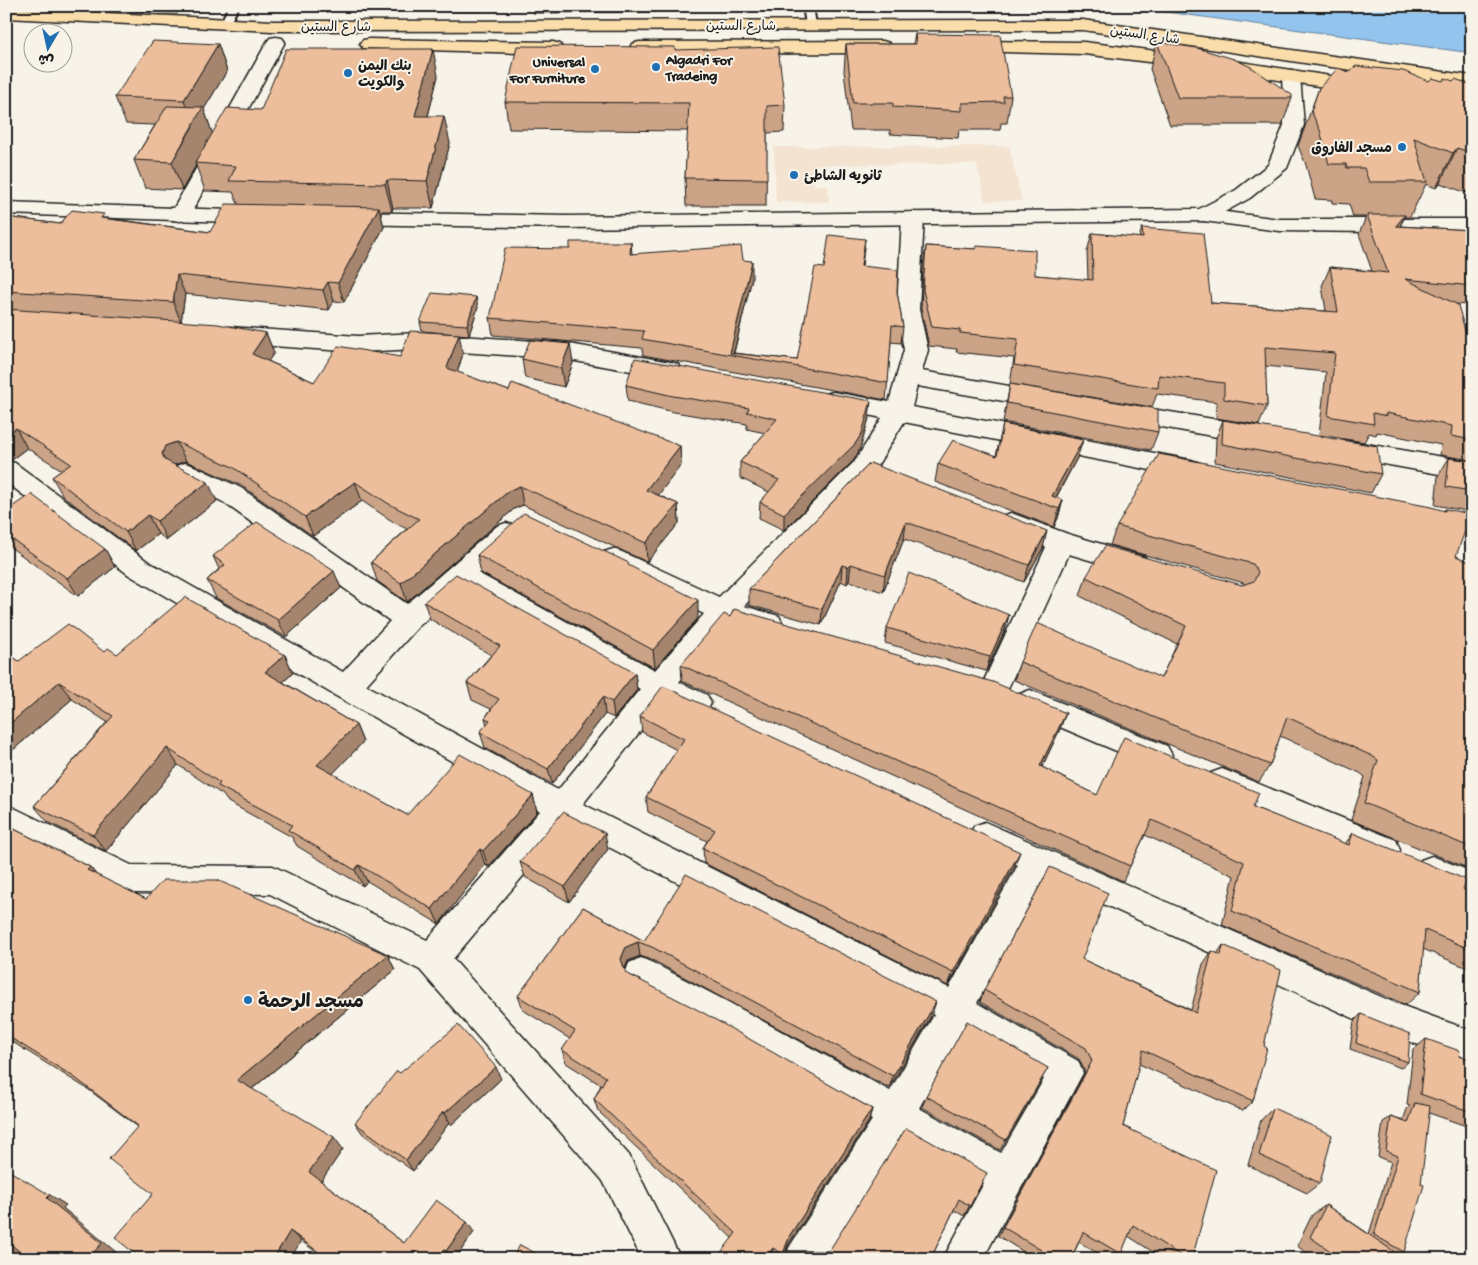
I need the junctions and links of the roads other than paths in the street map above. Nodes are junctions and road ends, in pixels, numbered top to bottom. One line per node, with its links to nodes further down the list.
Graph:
1 (234, 6): 4 (lane)
2 (808, 6): 5 (lane)
3 (6, 13): 4 (highway, شارع الستين)
4 (225, 24): 5 (highway, شارع الستين)
5 (811, 25): 6 (highway, شارع الستين)
6 (1083, 25): 13 (highway); 15 (highway, شارع الستين)
7 (162, 38): 8 (highway, شارع الستين)
8 (276, 42): 11 (highway, شارع الستين); 18 (street)
9 (896, 47): 12 (highway, شارع الستين)
10 (946, 47): 13 (highway, شارع الستين)
11 (570, 48)
12 (619, 48)
13 (1084, 48): 14 (highway, شارع الستين)
14 (1292, 76): 16 (highway, شارع الستين); 19 (street)
15 (1472, 82)
16 (1377, 89)
17 (6, 208): 18 (street)
18 (180, 215): 20 (street)
19 (1203, 215): 22 (street); 23 (street)
20 (279, 217)
21 (328, 218): 22 (street)
22 (913, 218): 26 (street)
23 (1472, 226)
24 (212, 334): 25 (street)
25 (692, 374)
26 (910, 377): 28 (street); 30 (street)
27 (810, 396): 30 (street)
28 (1067, 404)
29 (1097, 408): 31 (street)
30 (898, 412): 35 (street); 43 (street)
31 (1274, 438)
32 (1324, 446): 33 (street)
33 (1472, 471)
34 (185, 472): 44 (street)
35 (1209, 473)
36 (11, 479): 49 (street)
37 (989, 514): 39 (street)
38 (524, 517): 42 (street)
39 (1061, 542): 41 (street); 48 (street)
40 (593, 549): 43 (street)
41 (1161, 571)
42 (458, 575): 44 (street); 47 (street)
43 (723, 611): 45 (street); 47 (street)
44 (408, 619): 49 (street)
45 (798, 632)
46 (966, 679): 48 (street)
47 (659, 686): 50 (street); 51 (street)
48 (994, 687): 55 (street)
49 (346, 688): 51 (street)
50 (722, 715)
51 (562, 808): 56 (street); 58 (street)
52 (6, 817): 56 (street)
53 (956, 823): 54 (street)
54 (1037, 860): 58 (street); 59 (street)
55 (1472, 887)
56 (432, 959): 62 (street)
57 (641, 974): 60 (street)
58 (956, 1009): 60 (street); 61 (street)
59 (1472, 1048)
60 (896, 1115): 61 (street); 63 (street)
61 (1007, 1176): 64 (street)
62 (662, 1259)
63 (803, 1259)
64 (962, 1259)

